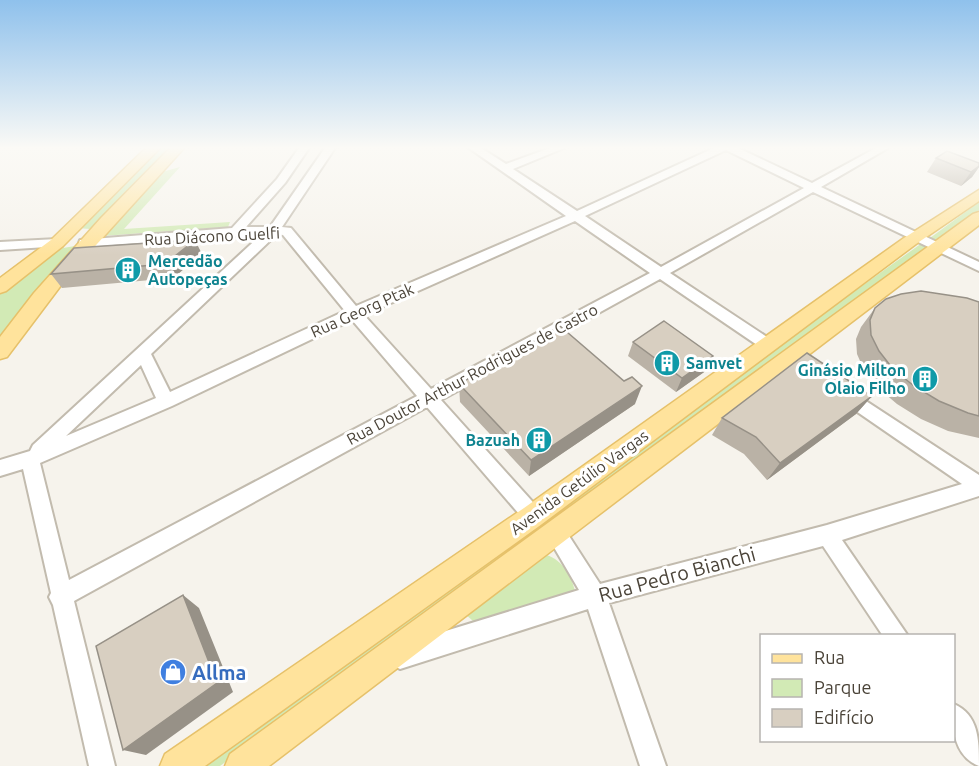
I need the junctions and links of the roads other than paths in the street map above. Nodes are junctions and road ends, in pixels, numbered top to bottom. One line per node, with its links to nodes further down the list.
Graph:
1 (117, 184): 16 (main road)
2 (142, 184): 17 (main road)
3 (279, 184): 14 (street)
4 (307, 184): 13 (street)
5 (529, 184): 11 (street)
6 (645, 184): 11 (street, Rua Georg Ptak)
7 (807, 184): 9 (street)
8 (820, 184): 9 (street, Rua Doutor Arthur Rodrigues de Castro)
9 (814, 187): 15 (street); 21 (street, Rua Doutor Arthur Rodrigues de Castro)
10 (979, 194): 15 (main road, Avenida Getúlio Vargas)
11 (576, 216): 21 (street); 23 (street, Rua Georg Ptak)
12 (979, 217): 19 (main road, Avenida Getúlio Vargas)
13 (274, 230): 14 (street, Rua Diácono Guelfi); 23 (street, Rua Diácono Guelfi); 25 (street)
14 (235, 232): 17 (street, Rua Diácono Guelfi)
15 (916, 237): 19 (street); 26 (main road, Avenida Getúlio Vargas)
16 (60, 240): 17 (main road); 18 (street); 22 (main road)
17 (88, 240): 24 (main road)
18 (0, 246)
19 (938, 247): 20 (street); 26 (main road, Avenida Getúlio Vargas)
20 (979, 267)
21 (660, 273): 26 (street); 28 (street, Rua Doutor Arthur Rodrigues de Castro)
22 (0, 287)
23 (354, 313): 28 (street, Rua Diácono Guelfi); 29 (street, Rua Georg Ptak)
24 (0, 352)
25 (143, 352): 29 (street); 30 (street)
26 (789, 357): 33 (main road, Avenida Getúlio Vargas); 34 (main road, Avenida Getúlio Vargas)
27 (827, 382): 32 (street)
28 (429, 396): 33 (street, Rua Diácono Guelfi); 37 (street, Rua Doutor Arthur Rodrigues de Castro)
29 (166, 401): 30 (street, Rua Georg Ptak)
30 (30, 459): 31 (street, Rua Georg Ptak); 37 (street)
31 (0, 468)
32 (979, 486): 35 (street, Rua Pedro Bianchi)
33 (533, 516): 43 (main road, Avenida Getúlio Vargas)
34 (555, 532): 36 (street); 39 (main road, Avenida Getúlio Vargas)
35 (827, 535): 36 (street, Rua Pedro Bianchi); 38 (street)
36 (595, 596): 39 (street, Rua Pedro Bianchi); 45 (street)
37 (60, 597): 42 (street)
38 (896, 634)
39 (376, 664): 44 (main road, Avenida Getúlio Vargas)
40 (955, 717): 41 (street)
41 (979, 753)
42 (102, 766)
43 (177, 766)
44 (242, 766)
45 (654, 766)

